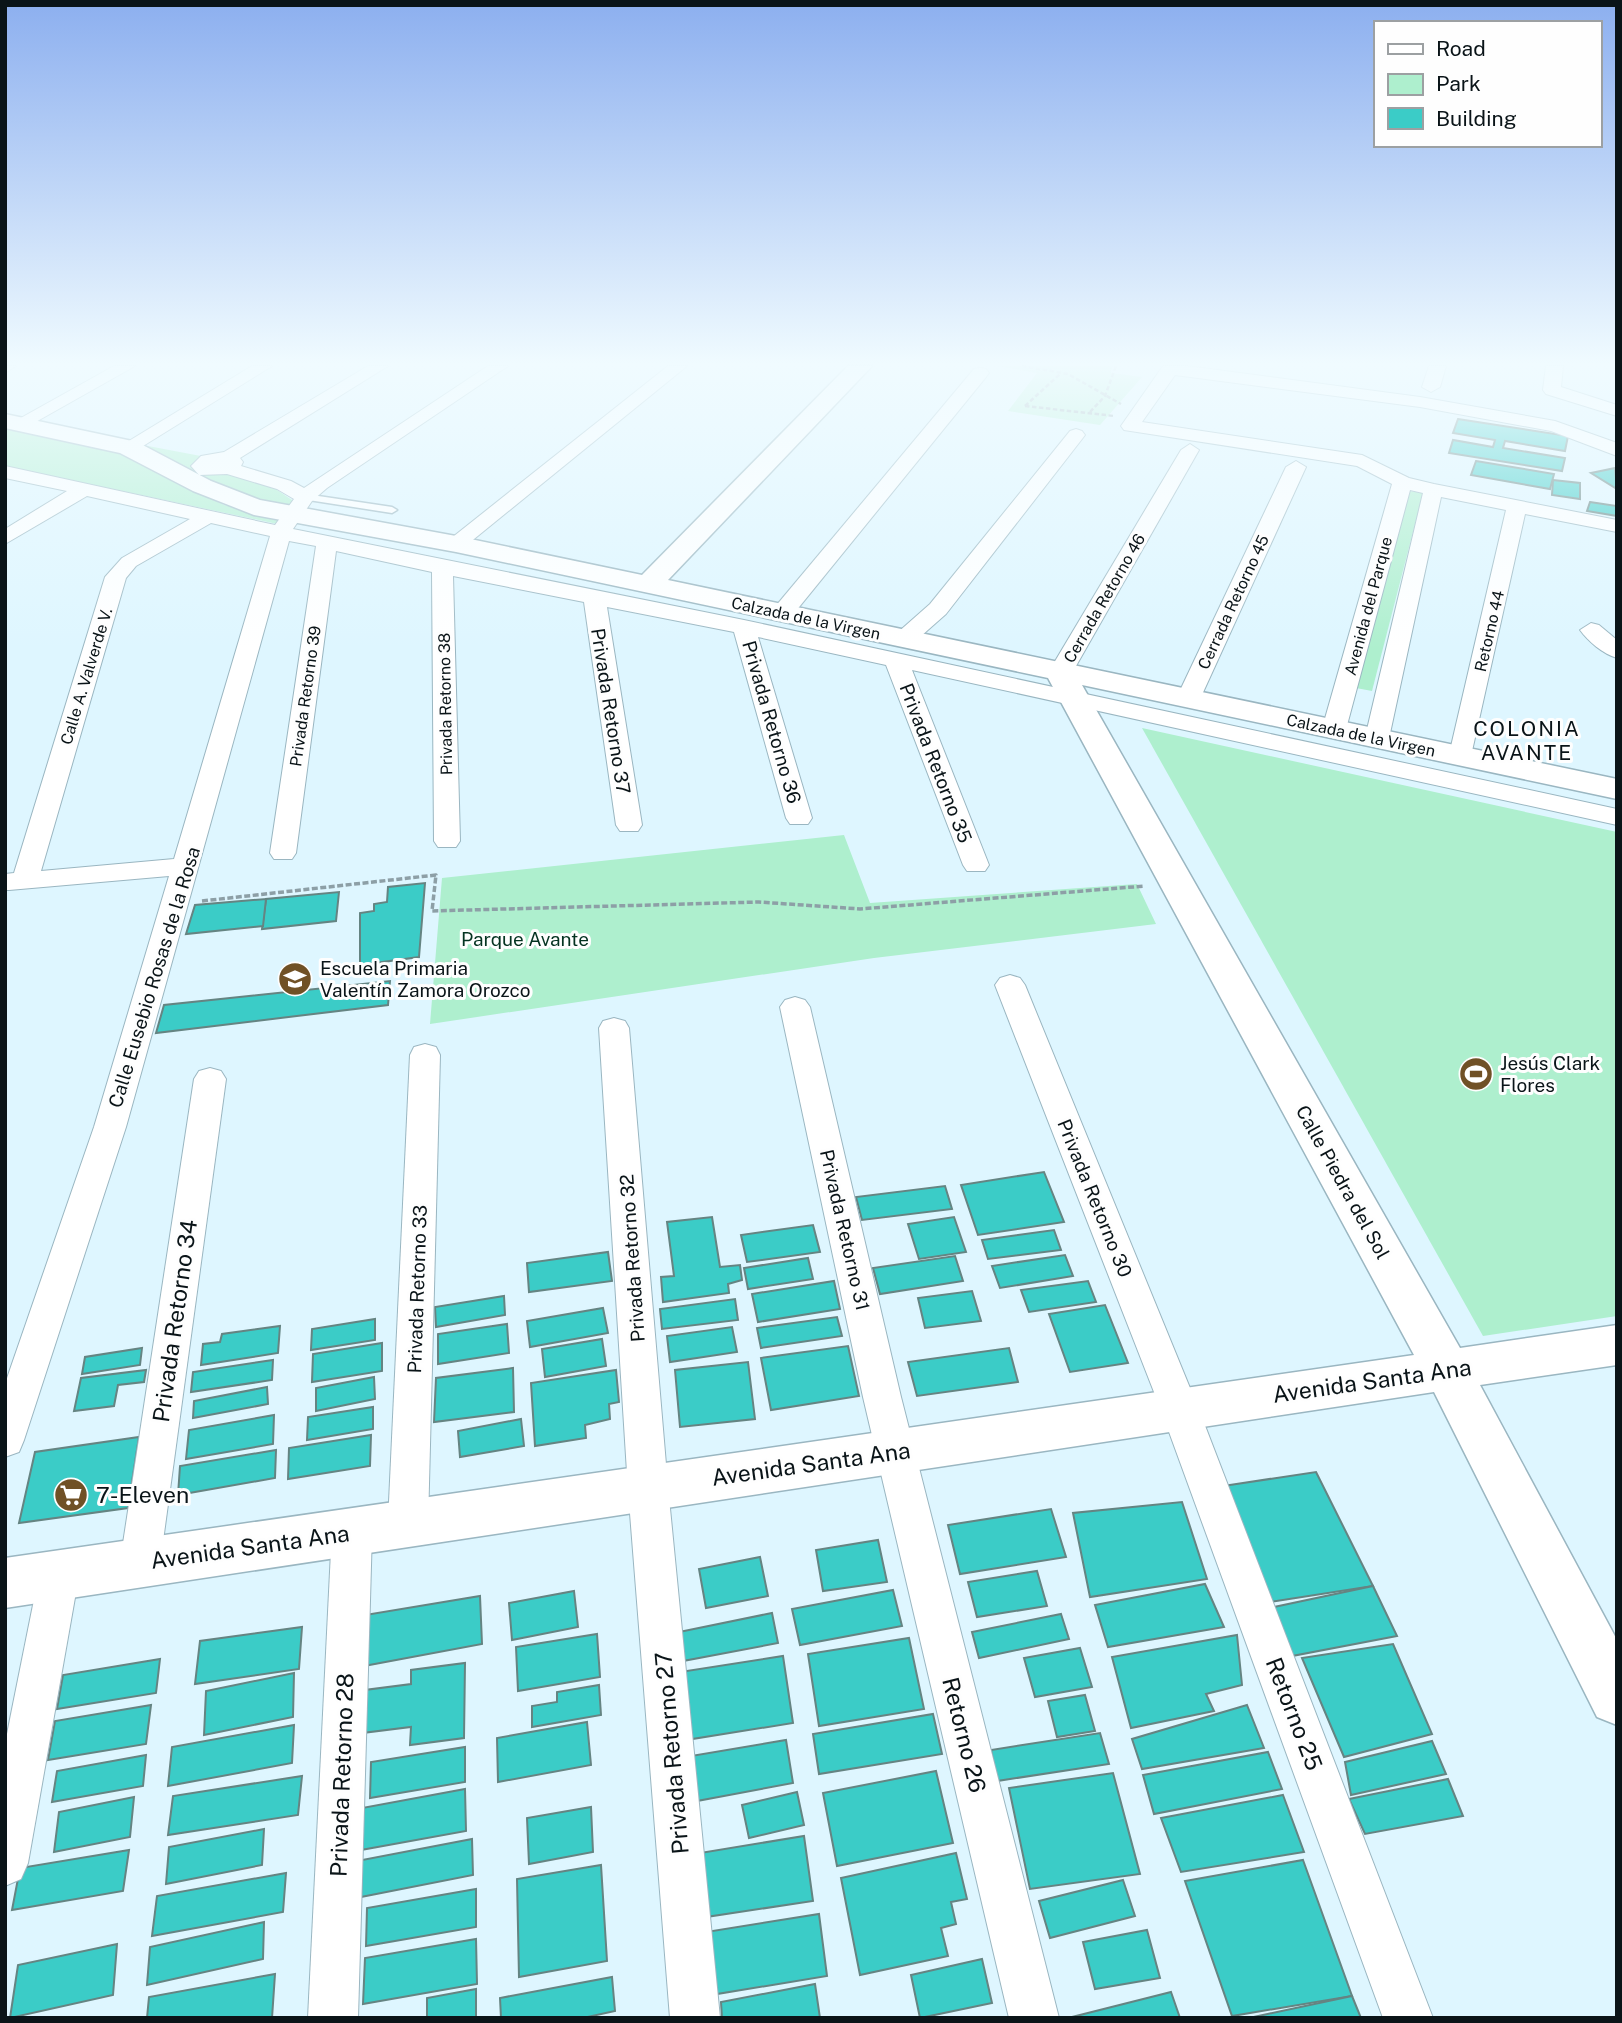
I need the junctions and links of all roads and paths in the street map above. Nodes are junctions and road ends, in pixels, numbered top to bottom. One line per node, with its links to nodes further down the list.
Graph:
1 (153, 460): 17 (main road, Calzada de la Virgen)
2 (232, 460): 17 (street)
3 (369, 460): 17 (street)
4 (565, 460): 22 (street)
5 (769, 460): 23 (main road)
6 (908, 460): 25 (street)
7 (1056, 460): 28 (street)
8 (1185, 460): 30 (street, Cerrada Retorno 46)
9 (1359, 460): 12 (street)
10 (1296, 467): 31 (street, Cerrada Retorno 45)
11 (5, 472): 13 (street, Calzada de la Virgen)
12 (1402, 482): 14 (street); 32 (street, Avenida del Parque)
13 (85, 489): 18 (street, Calzada de la Virgen); 20 (street)
14 (1433, 490): 15 (street); 33 (street, Avenida del Parque)
15 (1517, 506): 19 (street); 34 (street, Retorno 44)
16 (392, 510): 17 (lane)
17 (294, 514): 18 (street, Calzada de la Virgen); 21 (street, Calzada de la Virgen); 22 (main road, Calzada de la Virgen); 42 (street, Calle Eusebio Rosas de la Rosa)
18 (208, 517): 43 (street, Calle A. Valverde V.)
19 (1617, 526)
20 (5, 538)
21 (327, 540): 22 (street, Calzada de la Virgen); 40 (street, Privada Retorno 39)
22 (449, 556): 23 (main road, Calzada de la Virgen); 24 (street, Calzada de la Virgen); 39 (street, Privada Retorno 38)
23 (649, 584): 25 (main road, Calzada de la Virgen)
24 (594, 596): 26 (street, Calzada de la Virgen); 38 (street, Privada Retorno 37)
25 (783, 612): 28 (main road, Calzada de la Virgen)
26 (744, 627): 28 (street, Calzada de la Virgen); 37 (street, Privada Retorno 36)
27 (1591, 630): 29 (street)
28 (900, 650): 30 (main road, Calzada de la Virgen); 41 (street, Privada Retorno 35)
29 (1617, 651)
30 (1068, 687): 31 (main road, Calzada de la Virgen); 36 (street, Calzada de la Virgen); 44 (main road, Calle Piedra del Sol)
31 (1188, 699): 32 (main road, Calzada de la Virgen)
32 (1334, 729): 33 (main road, Calzada de la Virgen)
33 (1377, 738): 34 (main road, Calzada de la Virgen)
34 (1461, 755): 35 (main road, Calzada de la Virgen)
35 (1617, 789)
36 (1617, 817)
37 (799, 818)
38 (629, 825)
39 (447, 841)
40 (283, 853)
41 (976, 865)
42 (187, 866): 43 (street); 45 (street, Calle Eusebio Rosas de la Rosa)
43 (15, 881)
44 (1178, 883): 45 (path); 52 (main road, Calle Piedra del Sol)
45 (176, 904): 54 (street, Calle Eusebio Rosas de la Rosa)
46 (1010, 985): 53 (street, Privada Retorno 30)
47 (795, 1007): 55 (street, Privada Retorno 31)
48 (614, 1028): 56 (street, Privada Retorno 32)
49 (425, 1055): 57 (street, Privada Retorno 33)
50 (210, 1079): 59 (street, Privada Retorno 34)
51 (1617, 1345): 52 (main road, Avenida Santa Ana)
52 (1447, 1370): 53 (main road, Avenida Santa Ana); 62 (main road, Calle Piedra del Sol)
53 (1180, 1410): 55 (main road, Avenida Santa Ana); 67 (street, Retorno 25)
54 (5, 1440)
55 (895, 1451): 56 (main road, Avenida Santa Ana); 66 (street, Retorno 26)
56 (648, 1488): 57 (main road, Avenida Santa Ana); 65 (street, Privada Retorno 27)
57 (408, 1523): 58 (main road, Avenida Santa Ana)
58 (352, 1531): 59 (main road, Avenida Santa Ana); 64 (street, Privada Retorno 28)
59 (140, 1563): 60 (main road, Avenida Santa Ana)
60 (59, 1575): 61 (main road, Avenida Santa Ana); 63 (street)
61 (5, 1583)
62 (1617, 1697)
63 (5, 1863)
64 (333, 2018)
65 (695, 2018)
66 (1034, 2018)
67 (1408, 2018)

